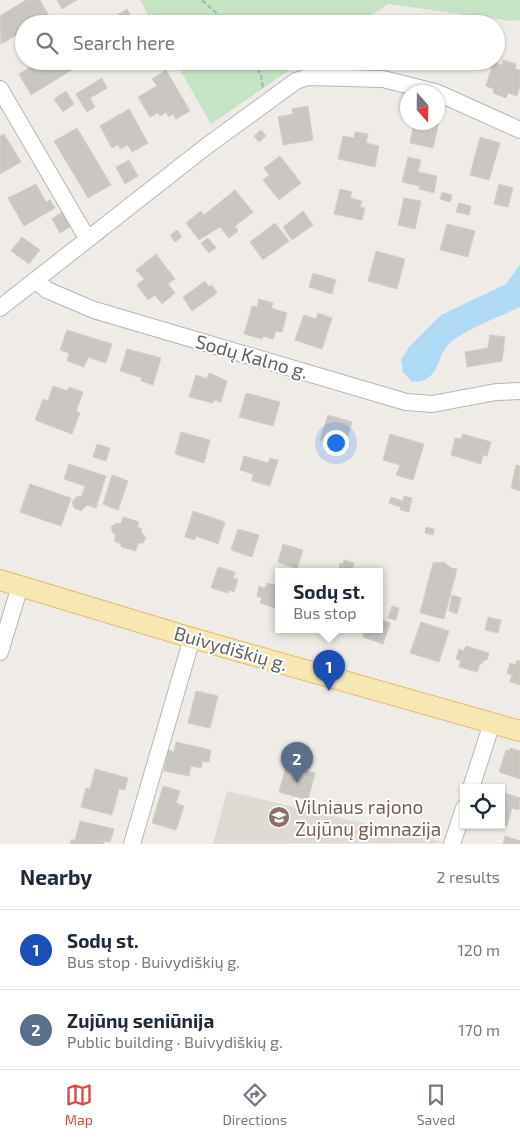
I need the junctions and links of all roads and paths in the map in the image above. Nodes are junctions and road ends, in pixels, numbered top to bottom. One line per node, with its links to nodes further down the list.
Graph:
1 (202, 0): 2 (path)
2 (218, 15)
3 (259, 70): 7 (path)
4 (406, 85): 7 (street)
5 (0, 90): 9 (street)
6 (445, 97): 8 (street)
7 (265, 102): 9 (street)
8 (520, 130)
9 (87, 238): 10 (street)
10 (35, 280): 11 (street); 12 (street, Sodų Kalno g.)
11 (0, 308)
12 (520, 391)
13 (0, 580): 14 (main road, Buivydiškių g.)
14 (20, 586): 15 (main road, Buivydiškių g.); 16 (street)
15 (192, 638): 17 (main road, Buivydiškių g.); 21 (street)
16 (0, 652)
17 (492, 723): 18 (main road, Buivydiškių g.); 19 (street)
18 (520, 731)
19 (471, 784)
20 (460, 820): 22 (street)
21 (132, 844)
22 (452, 844)

